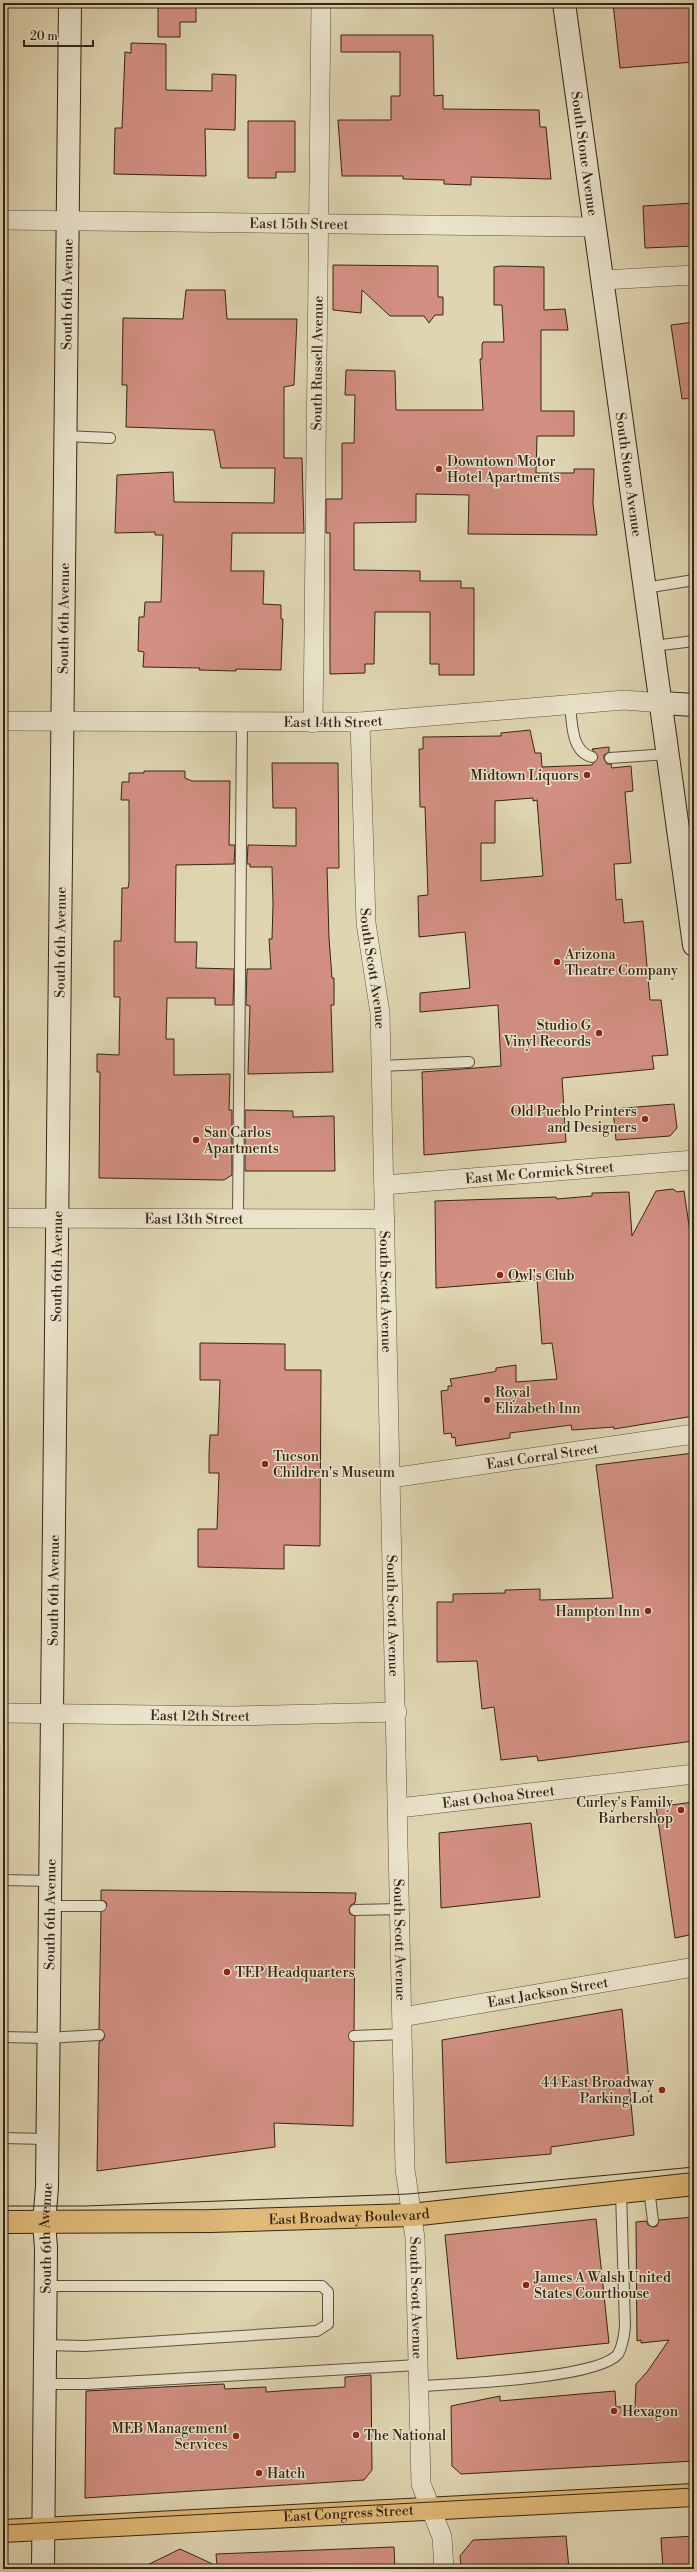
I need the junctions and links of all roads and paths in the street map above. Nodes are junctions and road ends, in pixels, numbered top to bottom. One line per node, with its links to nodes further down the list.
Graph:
1 (70, 3): 5 (main road, South 6th Avenue)
2 (321, 3): 6 (street, South Russell Avenue)
3 (564, 3): 7 (main road, South Stone Avenue)
4 (3, 220): 5 (street, East 15th Street)
5 (68, 220): 6 (street, East 15th Street); 10 (main road, South 6th Avenue)
6 (320, 224): 7 (street, East 15th Street); 23 (street, South Russell Avenue)
7 (595, 227): 9 (main road, South Stone Avenue)
8 (694, 275): 9 (street)
9 (602, 280): 13 (main road, South Stone Avenue)
10 (65, 436): 11 (lane); 20 (main road, South 6th Avenue)
11 (110, 438)
12 (694, 580): 13 (lane)
13 (645, 588): 15 (main road, South Stone Avenue)
14 (694, 641): 15 (lane)
15 (653, 646): 16 (main road, South Stone Avenue)
16 (662, 703): 17 (street, East 14th Street); 18 (main road); 24 (main road, South Stone Avenue)
17 (570, 704): 22 (street, East 14th Street); 25 (lane)
18 (694, 705)
19 (3, 721): 20 (street, East 14th Street)
20 (61, 722): 21 (street, East 14th Street); 33 (main road, South 6th Avenue)
21 (242, 722): 23 (street, East 14th Street); 34 (lane)
22 (360, 722): 23 (street, East 14th Street); 29 (street, South Scott Avenue)
23 (312, 723)
24 (668, 754): 26 (lane); 27 (main road, South Stone Avenue)
25 (592, 757)
26 (610, 758)
27 (694, 945)
28 (469, 1062): 29 (lane)
29 (381, 1066): 31 (street, South Scott Avenue)
30 (694, 1160): 31 (street, East Mc Cormick Street)
31 (384, 1185): 35 (street, South Scott Avenue)
32 (3, 1218): 33 (street, East 13th Street)
33 (57, 1218): 34 (street, East 13th Street); 40 (main road, South 6th Avenue)
34 (238, 1218): 35 (street, East 13th Street)
35 (384, 1219): 37 (street, South Scott Avenue)
36 (694, 1434): 37 (street, East Corral Street)
37 (391, 1478): 38 (street, South Scott Avenue)
38 (397, 1712): 40 (street, East 12th Street); 42 (street, South Scott Avenue)
39 (3, 1713): 40 (street, East 12th Street)
40 (51, 1713): 44 (main road, South 6th Avenue)
41 (694, 1774): 42 (street, East Ochoa Street)
42 (399, 1808): 47 (street, South Scott Avenue)
43 (3, 1880): 44 (lane)
44 (49, 1881): 45 (main road, South 6th Avenue)
45 (49, 1906): 46 (lane); 54 (main road, South 6th Avenue)
46 (101, 1906)
47 (400, 1909): 48 (lane); 50 (street, South Scott Avenue)
48 (355, 1910)
49 (694, 1967): 50 (street, East Jackson Street)
50 (403, 2025): 52 (lane); 60 (street, South Scott Avenue)
51 (99, 2034): 54 (lane)
52 (354, 2036)
53 (3, 2037): 54 (lane)
54 (47, 2038): 56 (main road, South 6th Avenue)
55 (3, 2138): 56 (lane)
56 (47, 2139): 63 (main road, South 6th Avenue)
57 (694, 2184): 58 (main road, East Broadway Boulevard)
58 (649, 2188): 59 (main road, East Broadway Boulevard); 61 (lane)
59 (621, 2191): 60 (main road, East Broadway Boulevard); 68 (lane)
60 (411, 2215): 63 (main road, East Broadway Boulevard); 66 (street, South Scott Avenue)
61 (652, 2221)
62 (3, 2222): 63 (main road, East Broadway Boulevard)
63 (44, 2223): 64 (main road, South 6th Avenue)
64 (46, 2286): 65 (main road, South 6th Avenue); 65 (lane)
65 (45, 2345): 67 (main road, South 6th Avenue)
66 (418, 2365): 67 (lane); 68 (street, South Scott Avenue)
67 (45, 2384): 71 (main road, South 6th Avenue)
68 (420, 2386): 70 (street, South Scott Avenue)
69 (694, 2495): 70 (main road, East Congress Street)
70 (429, 2508): 71 (main road, East Congress Street); 74 (street, South Scott Avenue)
71 (44, 2530): 72 (main road, East Congress Street); 73 (main road, South 6th Avenue)
72 (3, 2531)
73 (43, 2569)
74 (444, 2569)

